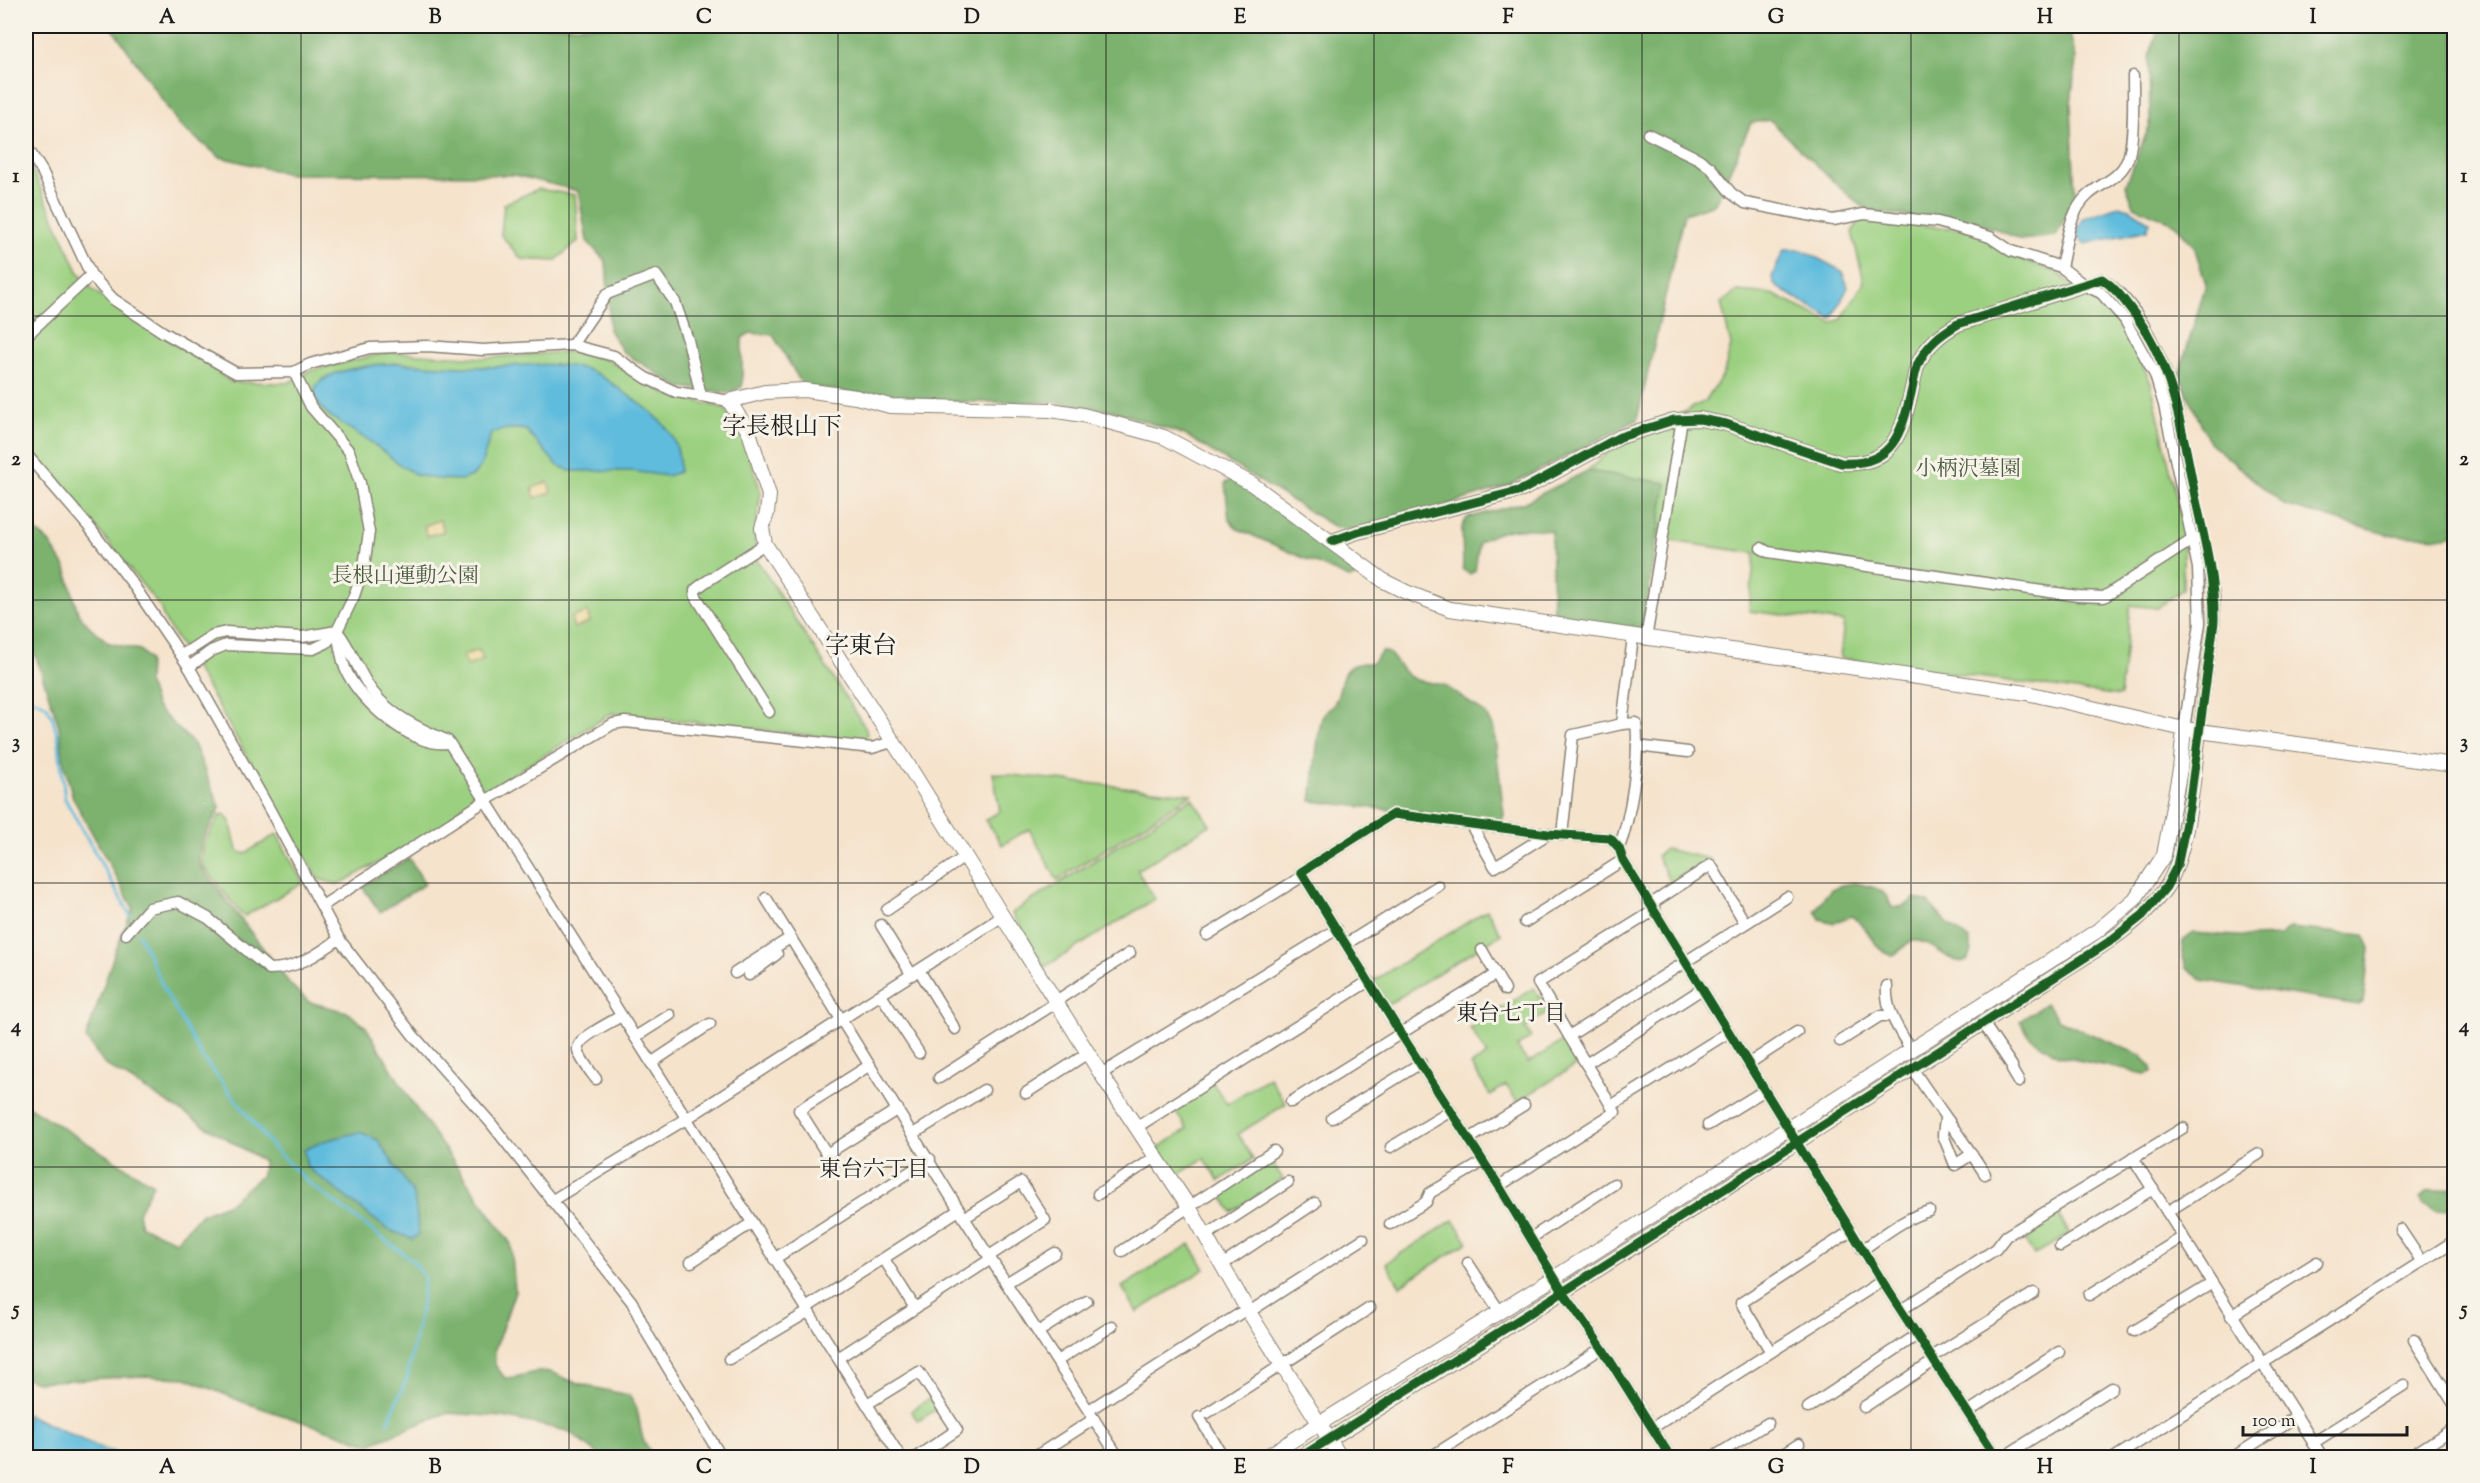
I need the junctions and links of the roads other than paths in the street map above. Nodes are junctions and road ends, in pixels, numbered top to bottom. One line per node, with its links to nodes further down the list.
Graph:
1 (2133, 76): 4 (street)
2 (1648, 134): 4 (street)
3 (26, 146): 5 (street)
4 (2061, 267): 6 (street)
5 (91, 275): 7 (street); 9 (street)
6 (2084, 285): 12 (street); 14 (street); 15 (street)
7 (26, 336)
8 (572, 345): 9 (street); 10 (street); 10 (street)
9 (294, 372): 19 (street)
10 (701, 396): 11 (street)
11 (729, 401): 16 (street); 17 (street)
12 (1682, 420): 16 (street); 20 (street)
13 (26, 454): 21 (street)
14 (2204, 538): 15 (street); 26 (street)
15 (2192, 540): 18 (street); 25 (street)
16 (1332, 541): 20 (street)
17 (765, 544): 23 (street); 27 (street)
18 (1761, 548)
19 (337, 631): 21 (street); 22 (street); 31 (street)
20 (1640, 638): 24 (street); 25 (street)
21 (182, 655): 22 (street)
22 (189, 667): 42 (street)
23 (770, 712)
24 (1622, 724): 28 (street); 34 (street)
25 (2184, 729): 26 (street); 81 (street)
26 (2199, 731): 30 (street); 72 (street)
27 (892, 742): 31 (street); 36 (street)
28 (1637, 746): 29 (street); 35 (street)
29 (1688, 752)
30 (2454, 765)
31 (485, 801): 42 (street); 69 (street)
32 (1471, 825): 33 (street); 33 (street); 38 (street)
33 (1548, 834): 34 (street)
34 (1562, 835): 35 (street)
35 (1619, 848): 37 (street)
36 (966, 856): 44 (street); 45 (street)
37 (1623, 860): 43 (street); 46 (street)
38 (1304, 876): 49 (street); 51 (street)
39 (1438, 885): 54 (street)
40 (1787, 897): 47 (street)
41 (766, 898): 53 (street)
42 (322, 906): 52 (street)
43 (1653, 907): 47 (street); 57 (street); 78 (street)
44 (887, 910)
45 (1004, 916): 58 (street); 67 (street)
46 (1525, 922)
47 (1745, 923): 57 (street)
48 (881, 925): 58 (street)
49 (1337, 929): 54 (street); 90 (street)
50 (126, 934): 52 (street)
51 (1207, 935)
52 (339, 939): 126 (street)
53 (792, 940): 59 (street); 61 (street); 71 (street)
54 (1346, 944): 62 (street)
55 (1482, 950): 60 (street)
56 (1130, 953): 67 (street)
57 (1685, 960): 64 (street); 78 (street)
58 (916, 972): 66 (street); 74 (street)
59 (735, 973)
60 (1496, 974): 65 (street); 77 (street)
61 (749, 975)
62 (1369, 981): 77 (street); 106 (street)
63 (1887, 986): 70 (street)
64 (1702, 989): 75 (street); 86 (street)
65 (1505, 990)
66 (881, 995): 71 (street); 82 (street)
67 (1057, 1002): 83 (street); 92 (street)
68 (670, 1015): 79 (street)
69 (621, 1016): 79 (street); 91 (street)
70 (1891, 1016): 80 (street); 81 (street)
71 (842, 1020): 88 (street); 102 (street)
72 (1983, 1023): 89 (street); 93 (street)
73 (710, 1024): 84 (street)
74 (955, 1029)
75 (1729, 1032): 87 (street); 99 (street)
76 (1797, 1032): 87 (street)
77 (1401, 1034): 85 (street); 97 (street)
78 (1569, 1036): 86 (street)
79 (635, 1037): 84 (street)
80 (1840, 1041)
81 (1911, 1050): 108 (street)
82 (919, 1053)
83 (1088, 1053): 90 (street); 96 (street)
84 (651, 1063): 102 (street)
85 (1421, 1063): 101 (street); 103 (street)
86 (1586, 1064): 99 (street)
87 (1748, 1064): 95 (street)
88 (870, 1065): 100 (street); 100 (street)
89 (1912, 1068): 104 (street); 111 (street)
90 (1101, 1074): 106 (street)
91 (596, 1078)
92 (939, 1078)
93 (2019, 1082)
94 (984, 1090): 109 (street)
95 (1765, 1090): 105 (street); 108 (street)
96 (1026, 1093)
97 (1291, 1102)
98 (1524, 1105): 110 (street)
99 (1611, 1106): 123 (street)
100 (898, 1109): 109 (street)
101 (1451, 1111): 110 (street); 112 (street)
102 (686, 1119): 126 (street); 132 (street)
103 (1332, 1119)
104 (1946, 1119): 114 (street); 114 (street)
105 (1708, 1125)
106 (1137, 1127): 116 (street)
107 (2183, 1128): 117 (street)
108 (1789, 1130): 111 (street); 153 (street)
109 (913, 1134): 118 (street)
110 (1468, 1139): 119 (street)
111 (1796, 1142): 135 (street); 157 (street)
112 (1391, 1147)
113 (1274, 1151): 128 (street)
114 (1972, 1154): 120 (street)
115 (2259, 1154): 130 (street)
116 (1156, 1157): 125 (street); 128 (street)
117 (2133, 1158): 124 (street); 164 (street)
118 (930, 1159): 131 (street); 146 (street)
119 (1483, 1162): 123 (street); 133 (street)
120 (1985, 1174)
121 (1288, 1182): 136 (street)
122 (1614, 1184): 138 (street)
123 (1499, 1186): 138 (street)
124 (2152, 1189): 130 (street); 141 (street)
125 (1098, 1194)
126 (551, 1201): 200 (street)
127 (1315, 1203): 152 (street)
128 (1189, 1207): 136 (street); 143 (street)
129 (1929, 1211): 142 (street)
130 (2167, 1212): 137 (street)
131 (962, 1214): 145 (street); 145 (street); 147 (street)
132 (752, 1223): 146 (street); 148 (street)
133 (1390, 1224)
134 (2400, 1229): 150 (street)
135 (1851, 1231): 142 (street); 174 (street)
136 (1205, 1236): 152 (street)
137 (2182, 1237): 156 (street); 159 (street)
138 (1531, 1238): 153 (street)
139 (1363, 1239): 165 (street)
140 (2454, 1243): 150 (street)
141 (2060, 1246)
142 (1862, 1250): 154 (street)
143 (1122, 1251)
144 (1055, 1253): 155 (street)
145 (990, 1258): 155 (street); 161 (street)
146 (774, 1259): 163 (street)
147 (884, 1259): 161 (street); 163 (street)
148 (691, 1262)
149 (2318, 1262): 167 (street)
150 (2421, 1262): 180 (street)
151 (1468, 1263): 166 (street)
152 (1222, 1265): 165 (street)
153 (1554, 1278): 157 (street); 166 (street)
154 (1882, 1281): 164 (street); 174 (street)
155 (1006, 1283): 170 (street)
156 (2211, 1284): 167 (street); 169 (street)
157 (1563, 1292): 173 (street); 196 (street)
158 (2034, 1293): 178 (street)
159 (2089, 1295)
160 (1087, 1301): 170 (street)
161 (915, 1308): 176 (street)
162 (1370, 1308): 181 (street)
163 (807, 1310): 176 (street); 177 (street)
164 (1900, 1310): 171 (street)
165 (1248, 1311): 181 (street); 190 (street)
166 (1500, 1312): 193 (street)
167 (2231, 1316): 180 (street)
168 (1112, 1326): 179 (street)
169 (2134, 1331)
170 (1038, 1332): 179 (street)
171 (1917, 1335): 178 (street); 188 (street)
172 (2414, 1340): 184 (street)
173 (1602, 1348): 194 (street); 209 (street)
174 (1771, 1352): 194 (street)
175 (2059, 1352): 189 (street)
176 (838, 1358): 185 (street)
177 (729, 1359)
178 (1933, 1359): 187 (street); 189 (street)
179 (1057, 1361): 190 (street)
180 (2261, 1363): 191 (street); 215 (street)
181 (1282, 1364): 193 (street); 205 (street)
182 (2404, 1385): 197 (street)
183 (2112, 1388): 214 (street)
184 (2451, 1390): 186 (street)
185 (867, 1404): 201 (street); 202 (street)
186 (2454, 1404)
187 (1864, 1407)
188 (1808, 1408)
189 (1968, 1412): 199 (street)
190 (1091, 1414): 203 (street); 204 (street)
191 (2297, 1416): 197 (street); 216 (street)
192 (1768, 1423): 211 (street)
193 (1320, 1424): 196 (street); 206 (street)
194 (1652, 1428): 210 (street)
195 (2454, 1428): 218 (street)
196 (1329, 1439): 207 (street); 208 (street)
197 (2313, 1443): 217 (street)
198 (1799, 1444): 212 (street)
199 (1994, 1454): 213 (street)
200 (722, 1458)
201 (901, 1458)
202 (915, 1458)
203 (1033, 1458)
204 (1119, 1458)
205 (1224, 1458)
206 (1264, 1458)
207 (1299, 1458)
208 (1341, 1458)
209 (1429, 1458)
210 (1671, 1458)
211 (1713, 1458)
212 (1777, 1458)
213 (1980, 1458)
214 (2002, 1458)
215 (2114, 1458)
216 (2232, 1458)
217 (2323, 1458)
218 (2408, 1458)

